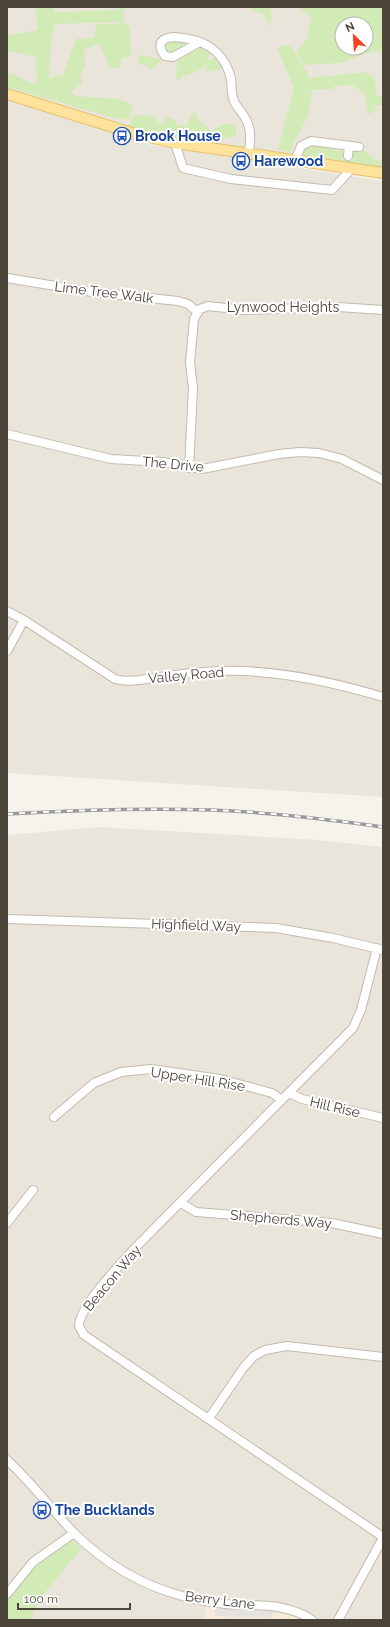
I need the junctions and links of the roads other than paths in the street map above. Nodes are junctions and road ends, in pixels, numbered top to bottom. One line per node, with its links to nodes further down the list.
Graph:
1 (200, 42): 6 (street)
2 (7, 94): 3 (main road)
3 (174, 143): 6 (main road); 9 (street)
4 (350, 146): 5 (street); 7 (street); 8 (street)
5 (359, 147)
6 (248, 155): 8 (main road)
7 (348, 156)
8 (295, 161): 9 (main road)
9 (352, 168): 10 (main road)
10 (383, 173)
11 (7, 278): 13 (street, Lime Tree Walk)
12 (383, 310): 13 (street, Lynwood Heights)
13 (197, 312): 15 (street)
14 (7, 434): 15 (street, The Drive)
15 (189, 468): 16 (street, The Drive)
16 (383, 480)
17 (7, 610): 18 (street, Valley Road)
18 (24, 620): 19 (street); 20 (street, Valley Road)
19 (7, 651)
20 (383, 697)
21 (7, 919): 22 (street, Highfield Way)
22 (380, 949): 23 (street, Beacon Way)
23 (289, 1093): 24 (street, Beacon Way); 26 (street, Hill Rise)
24 (282, 1100): 25 (street, Upper Hill Rise); 28 (street, Beacon Way)
25 (54, 1117)
26 (383, 1118)
27 (33, 1190): 29 (street)
28 (181, 1203): 30 (street, Shepherds Way); 32 (street, Beacon Way)
29 (7, 1224)
30 (383, 1234)
31 (383, 1357): 32 (street)
32 (209, 1418): 35 (street, Beacon Way)
33 (7, 1460): 34 (street, Berry Lane)
34 (74, 1532): 36 (street); 37 (street, Berry Lane)
35 (383, 1537): 38 (street)
36 (7, 1594)
37 (312, 1620)
38 (338, 1620)

